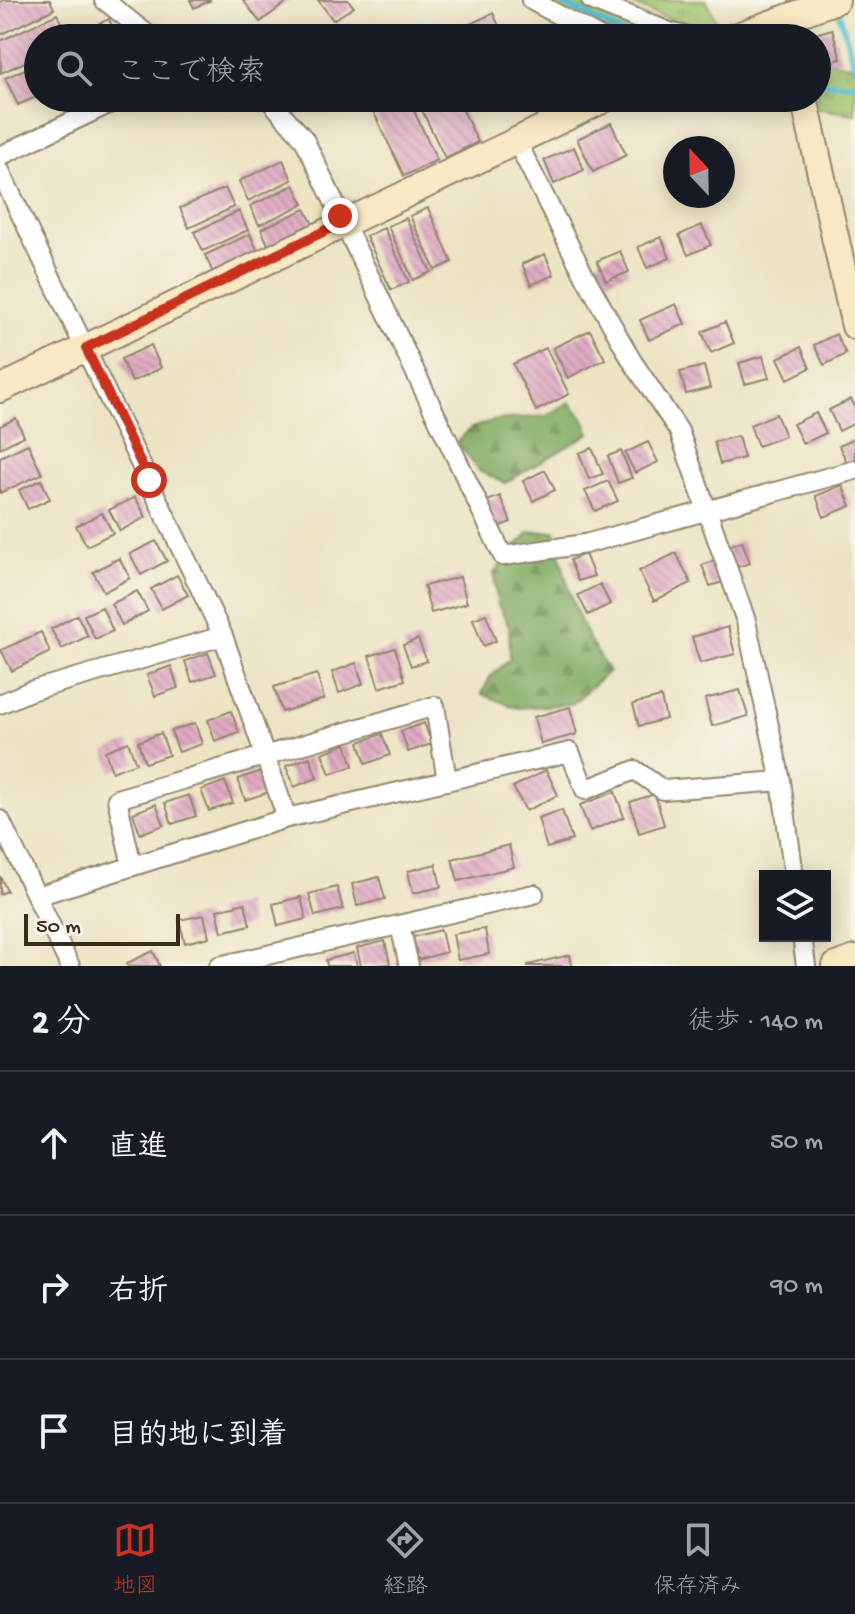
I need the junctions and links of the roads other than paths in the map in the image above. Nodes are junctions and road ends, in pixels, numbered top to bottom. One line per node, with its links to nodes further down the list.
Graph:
1 (104, 0): 6 (street)
2 (531, 0): 7 (street)
3 (591, 0): 8 (street)
4 (836, 0): 5 (street)
5 (786, 19)
6 (134, 24)
7 (575, 24)
8 (650, 24)
9 (92, 112): 14 (street)
10 (280, 112): 16 (street)
11 (578, 112): 13 (street)
12 (807, 112): 17 (street)
13 (517, 142): 16 (street); 22 (street)
14 (0, 156)
15 (0, 171): 19 (street)
16 (343, 222): 19 (street); 22 (street)
17 (852, 295): 18 (street)
18 (855, 326)
19 (86, 348): 20 (street); 23 (street)
20 (0, 389)
21 (855, 470): 22 (street)
22 (708, 511): 27 (street)
23 (223, 636): 24 (street); 25 (street)
24 (0, 704)
25 (265, 754): 26 (street); 28 (street); 30 (street)
26 (447, 781): 27 (street); 28 (street)
27 (781, 781): 31 (street)
28 (287, 818): 30 (street)
29 (0, 820): 33 (street)
30 (132, 866): 33 (street)
31 (793, 870)
32 (534, 894): 34 (street)
33 (37, 896): 38 (street)
34 (400, 925): 37 (street); 40 (street)
35 (803, 942): 41 (street)
36 (855, 959): 42 (street)
37 (274, 960): 39 (street)
38 (70, 966)
39 (219, 966)
40 (409, 966)
41 (806, 966)
42 (836, 966)

